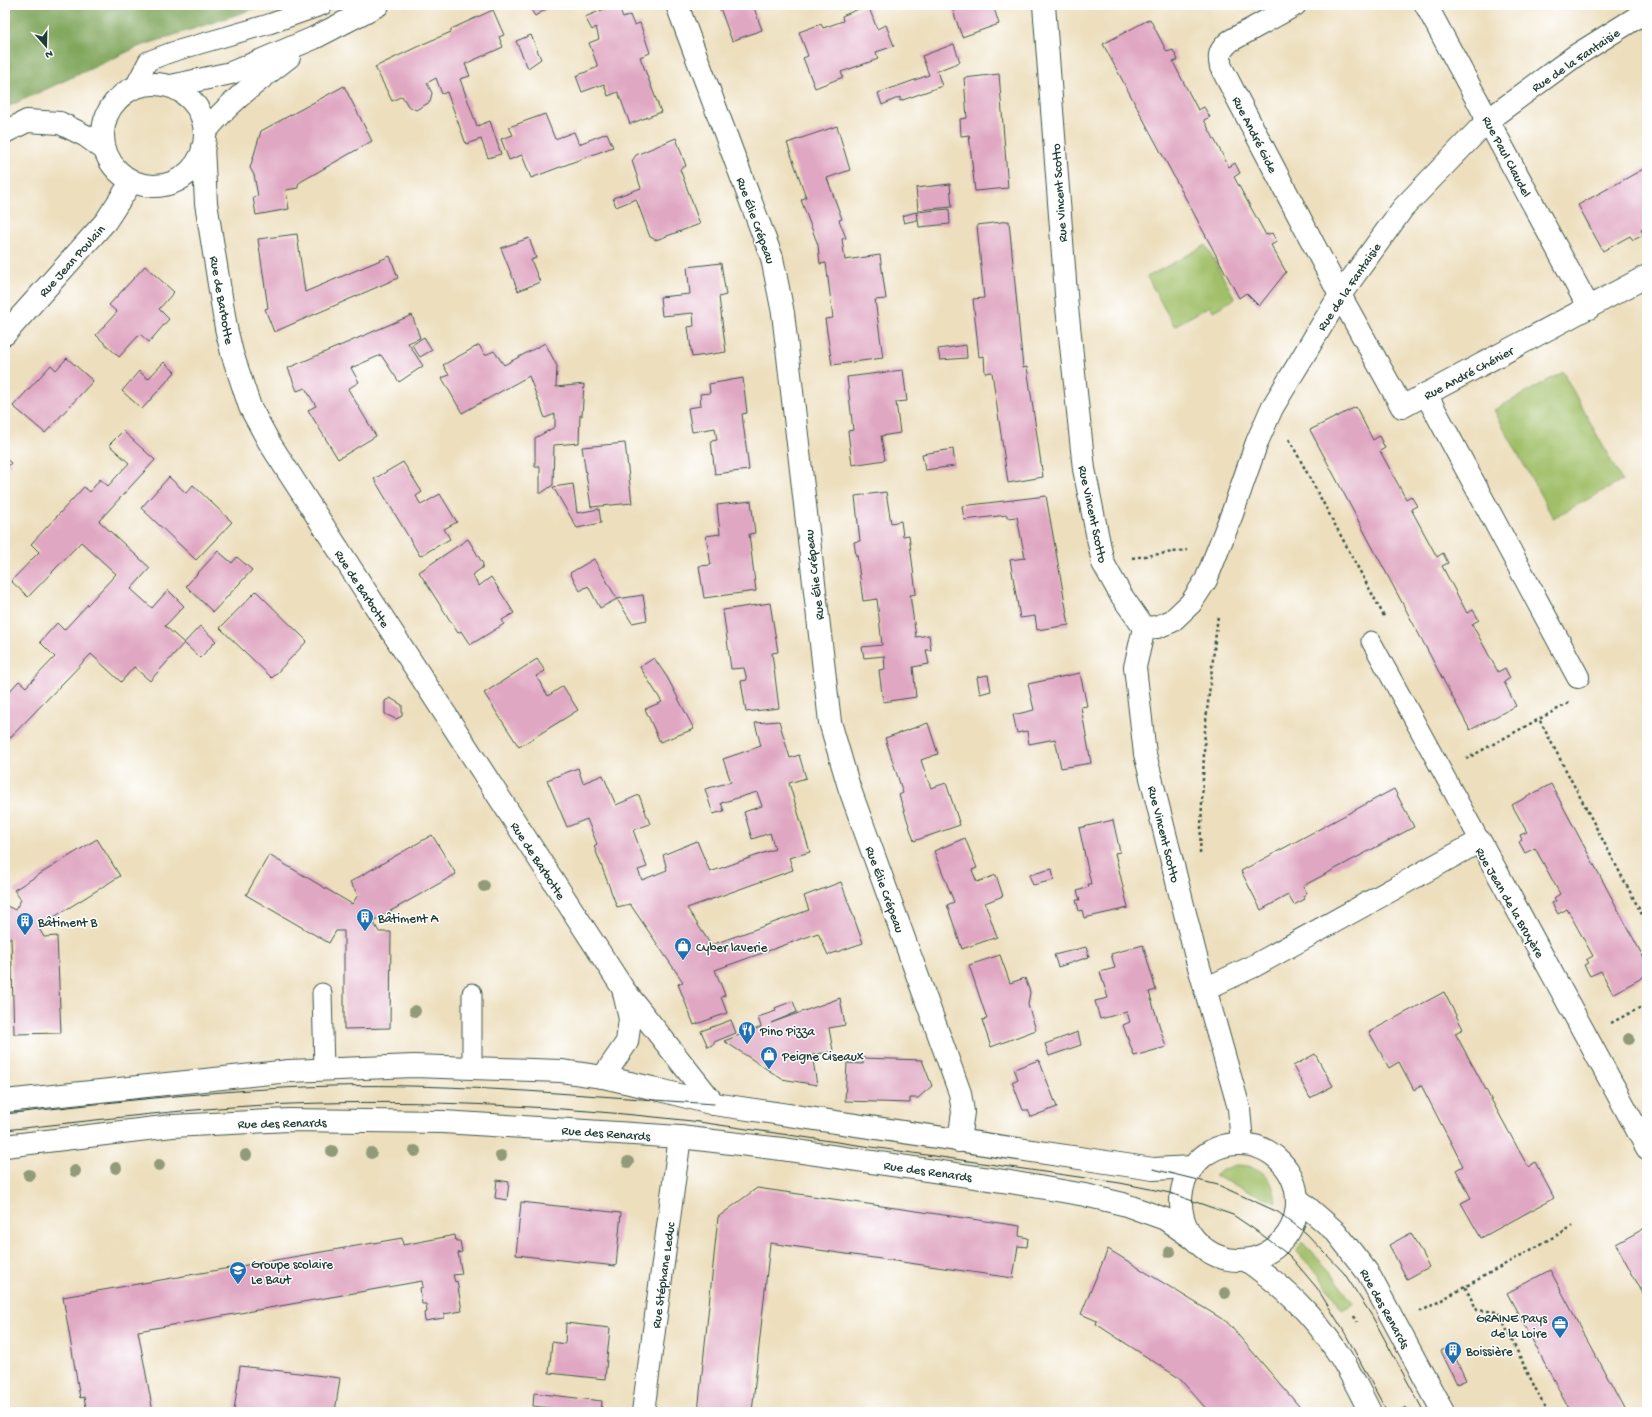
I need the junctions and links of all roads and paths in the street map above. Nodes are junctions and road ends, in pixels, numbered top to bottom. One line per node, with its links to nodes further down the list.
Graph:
1 (323, 5): 10 (lane)
2 (378, 5): 8 (street)
3 (677, 5): 45 (street, Rue Élie Crépeau)
4 (1044, 5): 25 (street, Rue Vincent Scotto)
5 (1295, 5): 17 (street, Rue André Gide)
6 (1426, 5): 11 (street, Rue Paul Claudel)
7 (1647, 11): 11 (street, Rue de la Fantaisie)
8 (314, 38): 9 (street); 13 (street)
9 (171, 86): 10 (street); 13 (street)
10 (134, 88): 14 (street)
11 (1488, 120): 17 (street, Rue de la Fantaisie); 18 (street, Rue Paul Claudel)
12 (5, 132): 14 (street)
13 (204, 139): 15 (street); 34 (street, Rue de Barbotte)
14 (104, 149): 15 (street)
15 (132, 181): 19 (street, Rue Jean Poulain)
16 (1647, 276): 18 (street, Rue André Chénier)
17 (1340, 295): 20 (street, Rue André Chénier); 21 (street, Rue de la Fantaisie)
18 (1589, 308): 20 (street, Rue André Chénier)
19 (5, 334)
20 (1426, 394): 27 (street)
21 (1272, 408): 25 (street, Rue de la Fantaisie); 26 (path)
22 (1191, 549): 23 (path)
23 (1128, 558)
24 (1219, 611): 31 (path)
25 (1144, 628): 33 (street, Rue Vincent Scotto)
26 (1371, 641): 29 (lane)
27 (1578, 677): 28 (path)
28 (1539, 719): 29 (path); 32 (path)
29 (1442, 772): 30 (lane)
30 (1480, 841): 33 (street, Rue Jean de la Bruyère); 38 (street, Rue Jean de la Bruyère)
31 (1200, 860)
32 (1647, 924)
33 (1205, 989): 46 (street, Rue Vincent Scotto)
34 (624, 990): 41 (street, Rue de Barbotte); 43 (street, Rue de Barbotte)
35 (322, 992): 40 (lane)
36 (472, 993): 39 (lane)
37 (1647, 1004): 38 (path)
38 (1586, 1037): 48 (street, Rue Jean de la Bruyère)
39 (472, 1068): 40 (street); 41 (street)
40 (324, 1069): 42 (street)
41 (603, 1077): 43 (street)
42 (5, 1101)
43 (714, 1104): 45 (street)
44 (680, 1137): 47 (street, Rue des Renards); 52 (street, Rue des Renards); 58 (street, Rue Stéphane Leduc)
45 (959, 1141): 49 (street)
46 (1242, 1144): 49 (street); 50 (street)
47 (5, 1146)
48 (1647, 1148)
49 (1193, 1167): 52 (street)
50 (1298, 1199): 53 (street); 60 (street, Rue des Renards)
51 (1573, 1226): 54 (path)
52 (1194, 1239): 53 (street)
53 (1246, 1260): 59 (street)
54 (1465, 1287): 55 (path); 61 (path)
55 (1416, 1308)
56 (1354, 1316): 57 (path)
57 (1357, 1322)
58 (643, 1412)
59 (1370, 1412)
60 (1443, 1412)
61 (1547, 1412)

